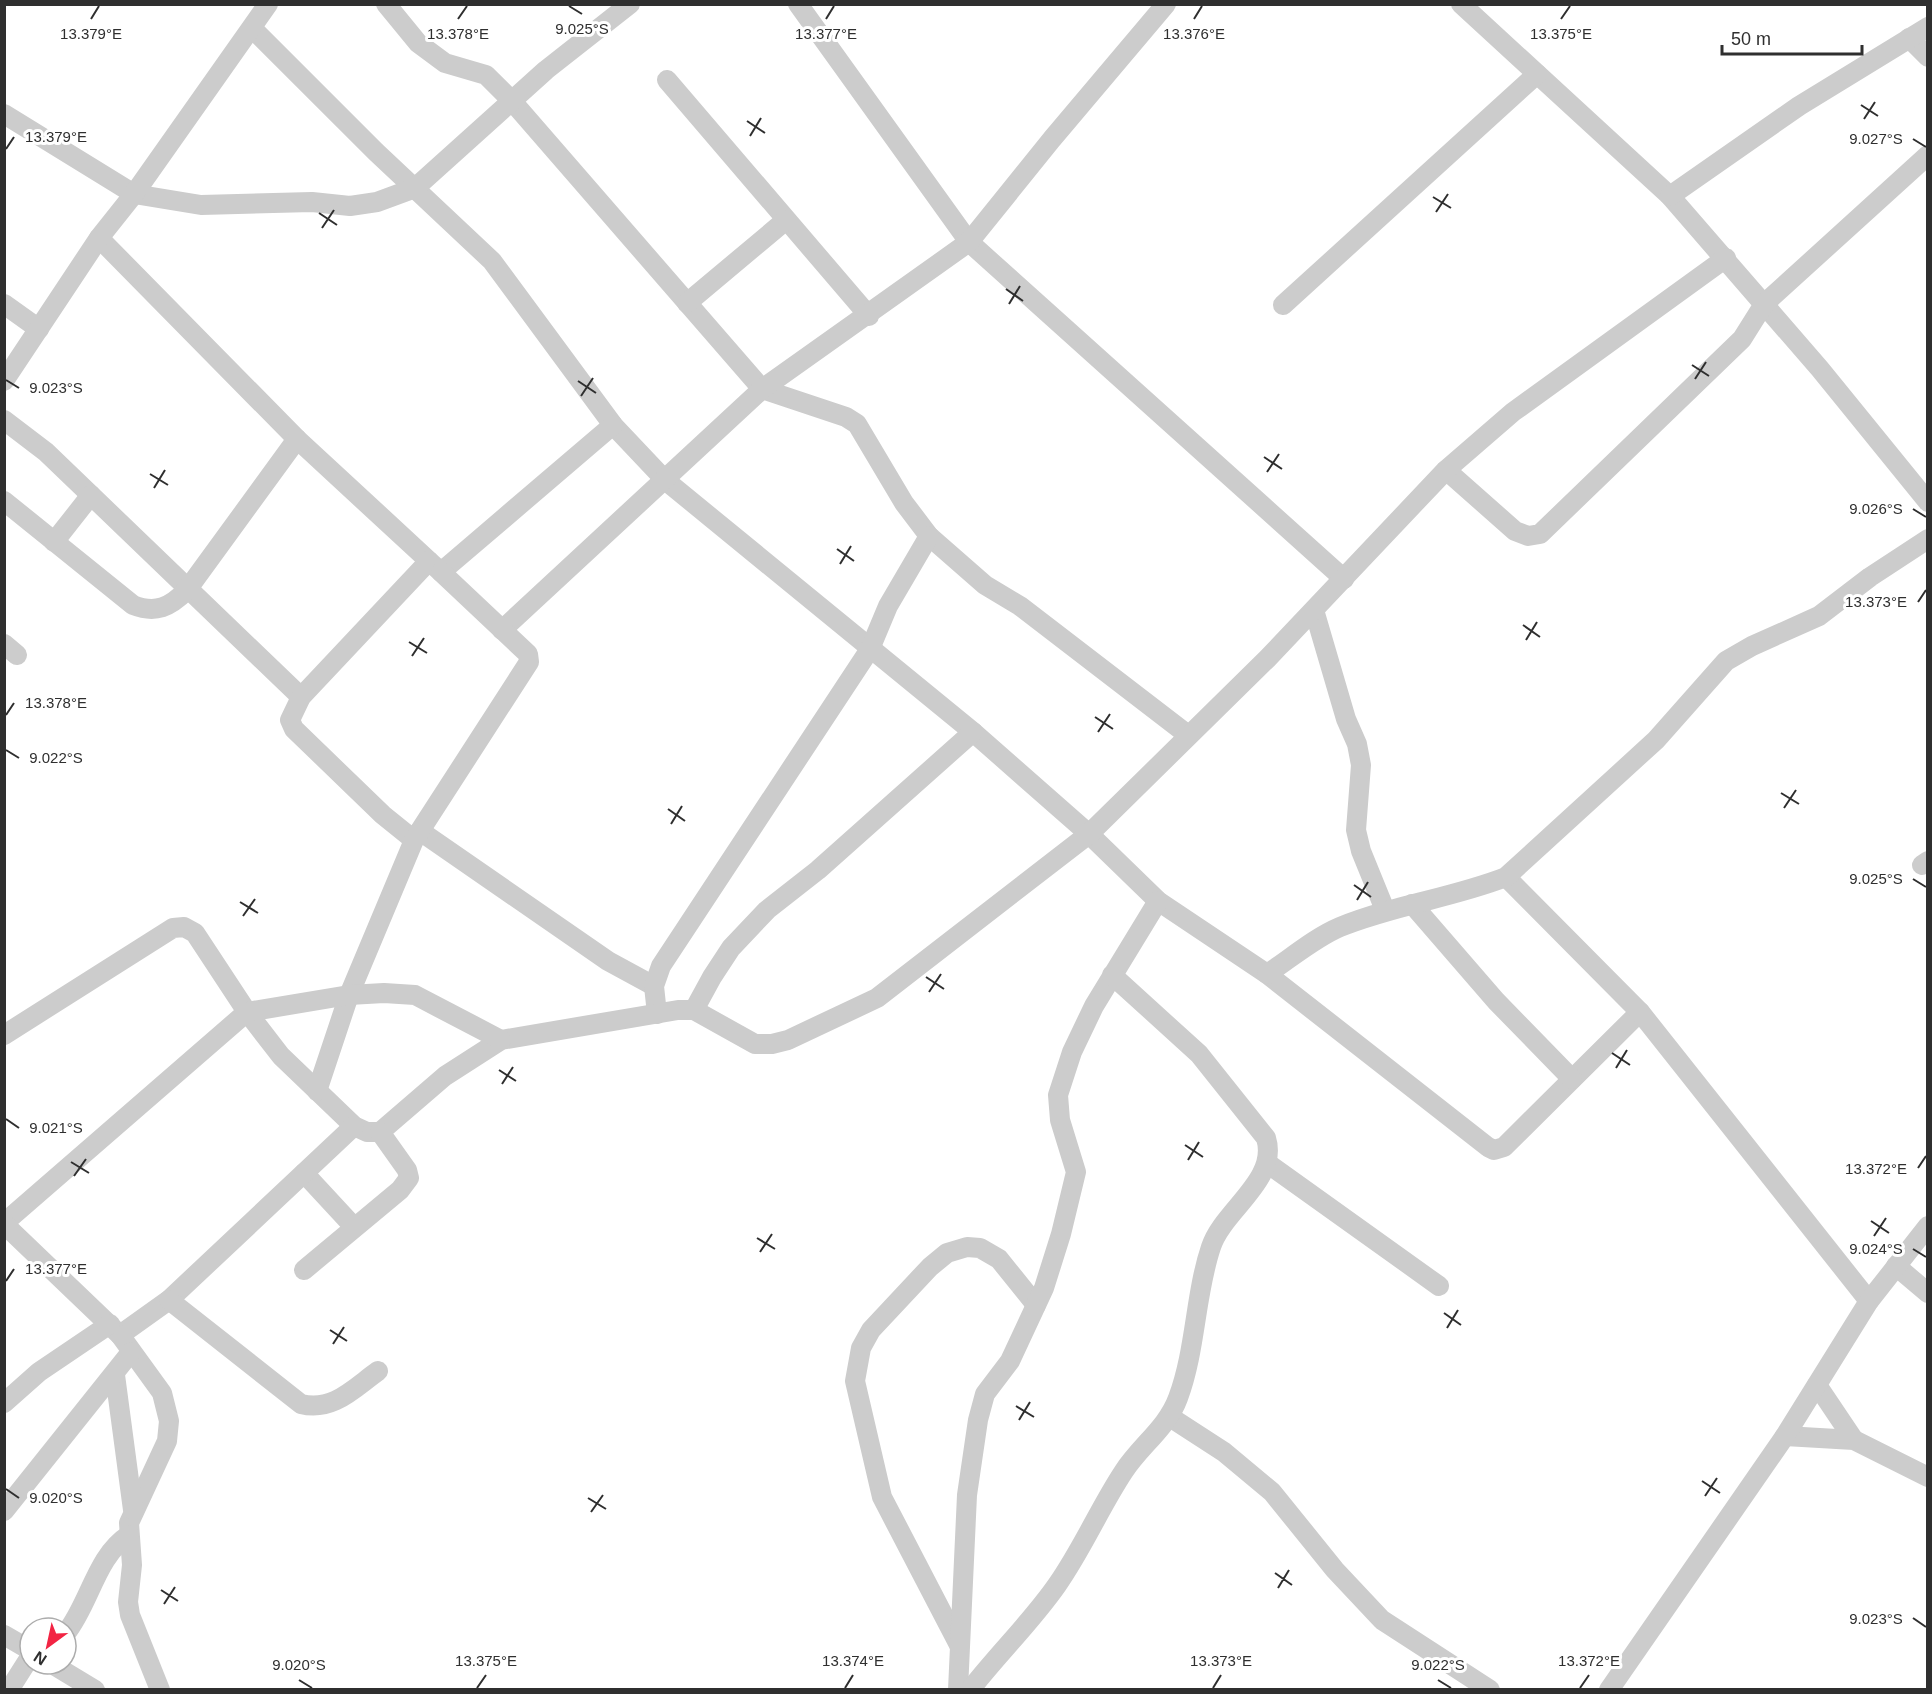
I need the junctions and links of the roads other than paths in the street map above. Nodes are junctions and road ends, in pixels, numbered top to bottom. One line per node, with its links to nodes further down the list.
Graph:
1 (268, 4): 8 (street)
2 (386, 4): 13 (street)
3 (630, 4): 13 (street)
4 (798, 4): 21 (street)
5 (1166, 4): 21 (street)
6 (1461, 4): 11 (street)
7 (1928, 27): 9 (street)
8 (252, 28): 16 (street); 17 (street)
9 (1909, 38): 10 (street); 18 (street)
10 (1928, 57)
11 (1537, 74): 18 (street); 26 (street)
12 (667, 80): 19 (street)
13 (512, 101): 16 (street); 23 (street)
14 (4, 114): 17 (street)
15 (1928, 155): 25 (street)
16 (415, 188): 17 (street); 32 (street)
17 (134, 194): 20 (street)
18 (1670, 196): 22 (street)
19 (786, 220): 23 (street); 27 (street)
20 (99, 238): 28 (street); 33 (street)
21 (969, 243): 27 (street); 43 (street)
22 (1726, 258): 25 (street); 34 (street)
23 (687, 303): 30 (street)
24 (4, 304): 28 (street)
25 (1764, 304): 34 (street); 38 (street)
26 (1283, 305)
27 (869, 316): 30 (street)
28 (39, 329): 29 (street)
29 (4, 381)
30 (762, 389): 35 (street); 39 (street)
31 (4, 420): 36 (street)
32 (613, 425): 35 (street); 42 (street)
33 (297, 439): 42 (street); 44 (street)
34 (1446, 470): 43 (street)
35 (665, 480): 46 (street); 47 (street)
36 (91, 495): 41 (street); 44 (street)
37 (4, 501): 41 (street)
38 (1928, 502)
39 (929, 536): 47 (street); 50 (street)
40 (1928, 538): 53 (street)
41 (54, 542): 44 (street)
42 (435, 567): 46 (street); 48 (street)
43 (1344, 579): 45 (street)
44 (187, 590): 48 (street)
45 (1314, 610): 50 (street); 56 (street)
46 (502, 630): 52 (street)
47 (870, 649): 49 (street); 59 (street)
48 (301, 697): 52 (street)
49 (972, 732): 51 (street); 61 (street)
50 (1188, 735): 51 (street)
51 (1089, 834): 54 (street); 61 (street)
52 (417, 835): 59 (street); 60 (street)
53 (1506, 877): 55 (street); 63 (street)
54 (1158, 901): 57 (street); 58 (street)
55 (1412, 904): 56 (street); 67 (street)
56 (1385, 910): 57 (street)
57 (1267, 974): 67 (street)
58 (1112, 975): 71 (street); 82 (street)
59 (654, 986): 64 (street)
60 (349, 994): 62 (street); 66 (street); 68 (street)
61 (694, 1010): 64 (street)
62 (247, 1012): 65 (street); 68 (street); 73 (street)
63 (1640, 1012): 67 (street); 81 (street)
64 (657, 1014): 66 (street)
65 (4, 1035)
66 (501, 1040): 70 (street)
67 (1572, 1079)
68 (317, 1091): 69 (street)
69 (354, 1126): 70 (street); 72 (street)
70 (380, 1132): 75 (street)
71 (1267, 1163): 78 (street); 89 (street)
72 (304, 1173): 75 (street); 80 (street)
73 (4, 1223): 83 (street)
74 (1928, 1226): 76 (street)
75 (354, 1227): 77 (street)
76 (1896, 1266): 79 (street); 81 (street)
77 (304, 1269)
78 (1438, 1286)
79 (1928, 1293)
80 (169, 1300): 83 (street); 85 (street)
81 (1869, 1301): 87 (street)
82 (1036, 1305): 99 (street); 99 (street)
83 (115, 1330): 84 (street); 88 (street)
84 (131, 1352): 86 (street); 93 (street)
85 (378, 1371)
86 (115, 1376): 93 (street); 94 (street)
87 (1817, 1385): 90 (street); 91 (street)
88 (4, 1403)
89 (1170, 1417): 106 (street); 107 (street)
90 (1785, 1436): 91 (street); 108 (street)
91 (1854, 1440): 92 (street)
92 (1928, 1476)
93 (133, 1510): 95 (street)
94 (4, 1511)
95 (129, 1535): 96 (street); 104 (street)
96 (78, 1617)
97 (4, 1635): 98 (street)
98 (18, 1643)
99 (960, 1648): 105 (street)
100 (18, 1675): 102 (street)
101 (73, 1676): 103 (street)
102 (9, 1689)
103 (95, 1689)
104 (160, 1689)
105 (958, 1689)
106 (970, 1689)
107 (1490, 1689)
108 (1609, 1689)

